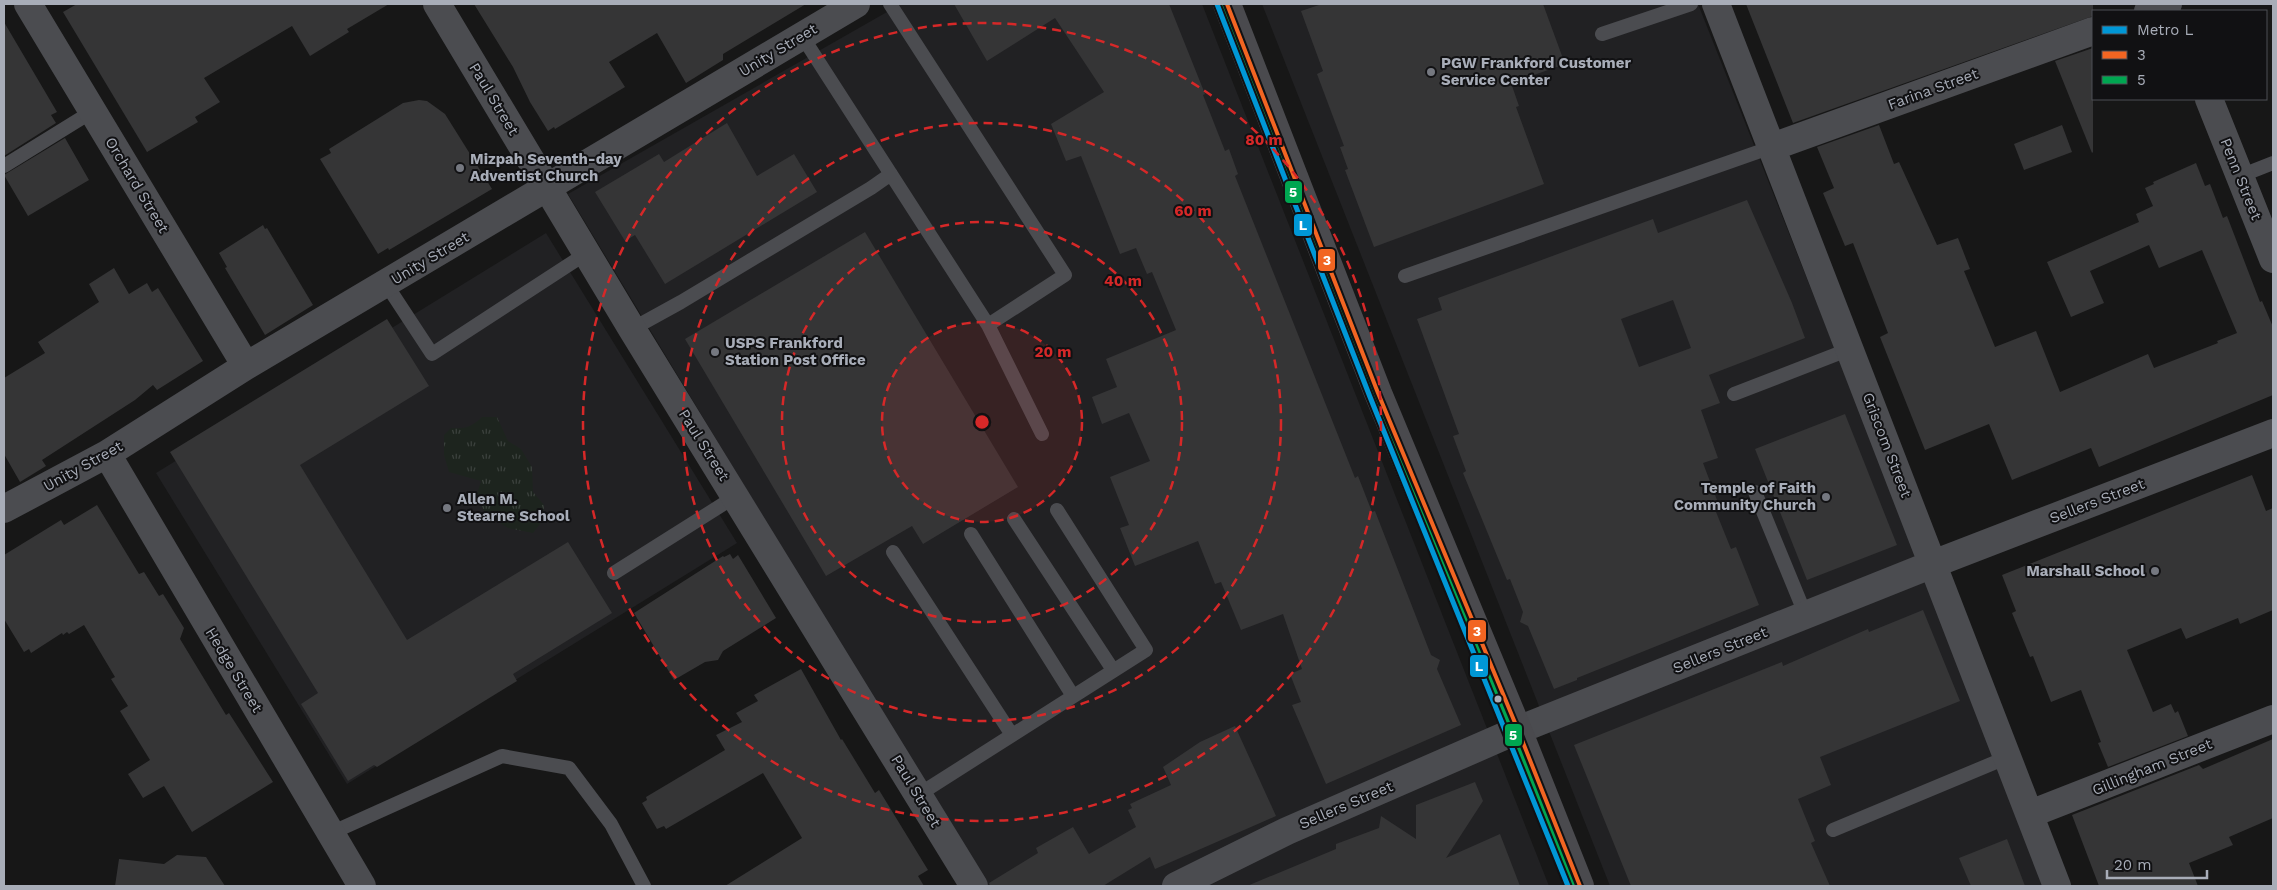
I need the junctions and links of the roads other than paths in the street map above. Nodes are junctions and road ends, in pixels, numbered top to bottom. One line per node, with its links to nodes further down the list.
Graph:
1 (28, 4): 14 (street, Orchard Street)
2 (437, 4): 20 (street, Paul Street)
3 (856, 4): 12 (street, Unity Street)
4 (890, 4): 25 (lane)
5 (1227, 4): 46 (main road)
6 (1691, 4): 11 (lane)
7 (1716, 4): 15 (street, Griscom Street)
8 (2168, 4): 9 (street)
9 (2151, 10)
10 (2092, 31): 15 (street, Farina Street)
11 (1602, 34)
12 (802, 36): 18 (lane); 20 (street, Unity Street)
13 (2209, 100): 19 (street, Penn Street)
14 (93, 112): 17 (lane); 28 (street, Orchard Street)
15 (1772, 147): 23 (lane); 27 (street, Griscom Street)
16 (2273, 163): 19 (lane)
17 (4, 166)
18 (891, 174): 25 (lane); 26 (lane)
19 (2240, 176): 22 (street, Penn Street)
20 (548, 188): 21 (street, Paul Street); 24 (street, Unity Street)
21 (587, 253): 24 (lane); 26 (street, Paul Street)
22 (2273, 259)
23 (1405, 276)
24 (386, 284): 28 (street, Unity Street)
25 (988, 325): 30 (lane)
26 (632, 329): 34 (street, Paul Street)
27 (1850, 349): 29 (lane); 40 (street, Griscom Street)
28 (246, 366): 32 (street, Unity Street)
29 (1734, 394)
30 (1042, 434)
31 (2273, 434): 40 (street, Sellers Street)
32 (107, 454): 35 (street, Unity Street); 52 (street, Hedge Street)
33 (1755, 492): 42 (lane)
34 (736, 496): 41 (lane); 49 (street, Paul Street)
35 (4, 509)
36 (1057, 510): 43 (lane)
37 (1014, 520): 43 (lane)
38 (971, 534): 44 (lane)
39 (893, 552): 47 (lane)
40 (1932, 564): 42 (street, Sellers Street); 48 (street, Griscom Street)
41 (614, 573)
42 (1806, 616): 46 (street, Sellers Street)
43 (1113, 670): 44 (lane)
44 (1073, 696): 47 (lane)
45 (2273, 719): 50 (street, Gillingham Street)
46 (1518, 730): 56 (street, Sellers Street); 57 (main road)
47 (1012, 735): 49 (lane)
48 (2008, 757): 50 (street, Griscom Street); 51 (lane)
49 (918, 795): 55 (street, Paul Street)
50 (2030, 814): 58 (street, Griscom Street)
51 (1833, 830)
52 (331, 833): 53 (street, Hedge Street); 54 (lane)
53 (362, 886)
54 (644, 886)
55 (974, 886)
56 (1176, 886)
57 (1580, 886)
58 (2057, 886)

